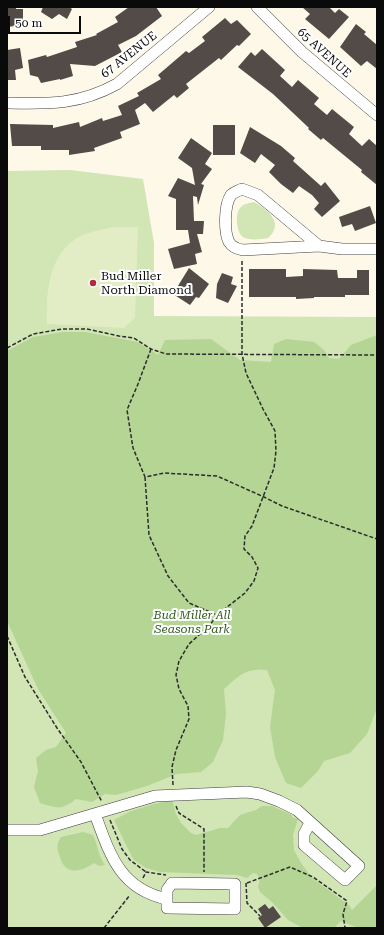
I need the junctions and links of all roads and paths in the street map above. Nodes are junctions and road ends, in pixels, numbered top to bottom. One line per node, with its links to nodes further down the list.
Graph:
1 (209, 7): 3 (street, 67 AVENUE)
2 (257, 7): 4 (street, 65 AVENUE)
3 (7, 103)
4 (377, 115)
5 (319, 246): 5 (street); 6 (street)
6 (377, 250)
7 (242, 261): 10 (path)
8 (7, 348): 9 (path)
9 (151, 349): 10 (path); 12 (path)
10 (242, 354): 11 (path); 13 (path)
11 (377, 355)
12 (145, 477): 13 (path); 15 (path)
13 (264, 497): 14 (path); 15 (path)
14 (377, 539)
15 (217, 614): 17 (path)
16 (7, 636): 18 (path)
17 (173, 784)
18 (102, 802)
19 (176, 807): 25 (path)
20 (95, 814): 22 (street); 23 (street); 27 (street)
21 (109, 818): 24 (path)
22 (310, 823): 22 (street)
23 (7, 830)
24 (146, 872)
25 (204, 876)
26 (132, 892): 29 (path)
27 (167, 899): 27 (street)
28 (260, 916): 30 (path)
29 (104, 928)
30 (345, 928)

